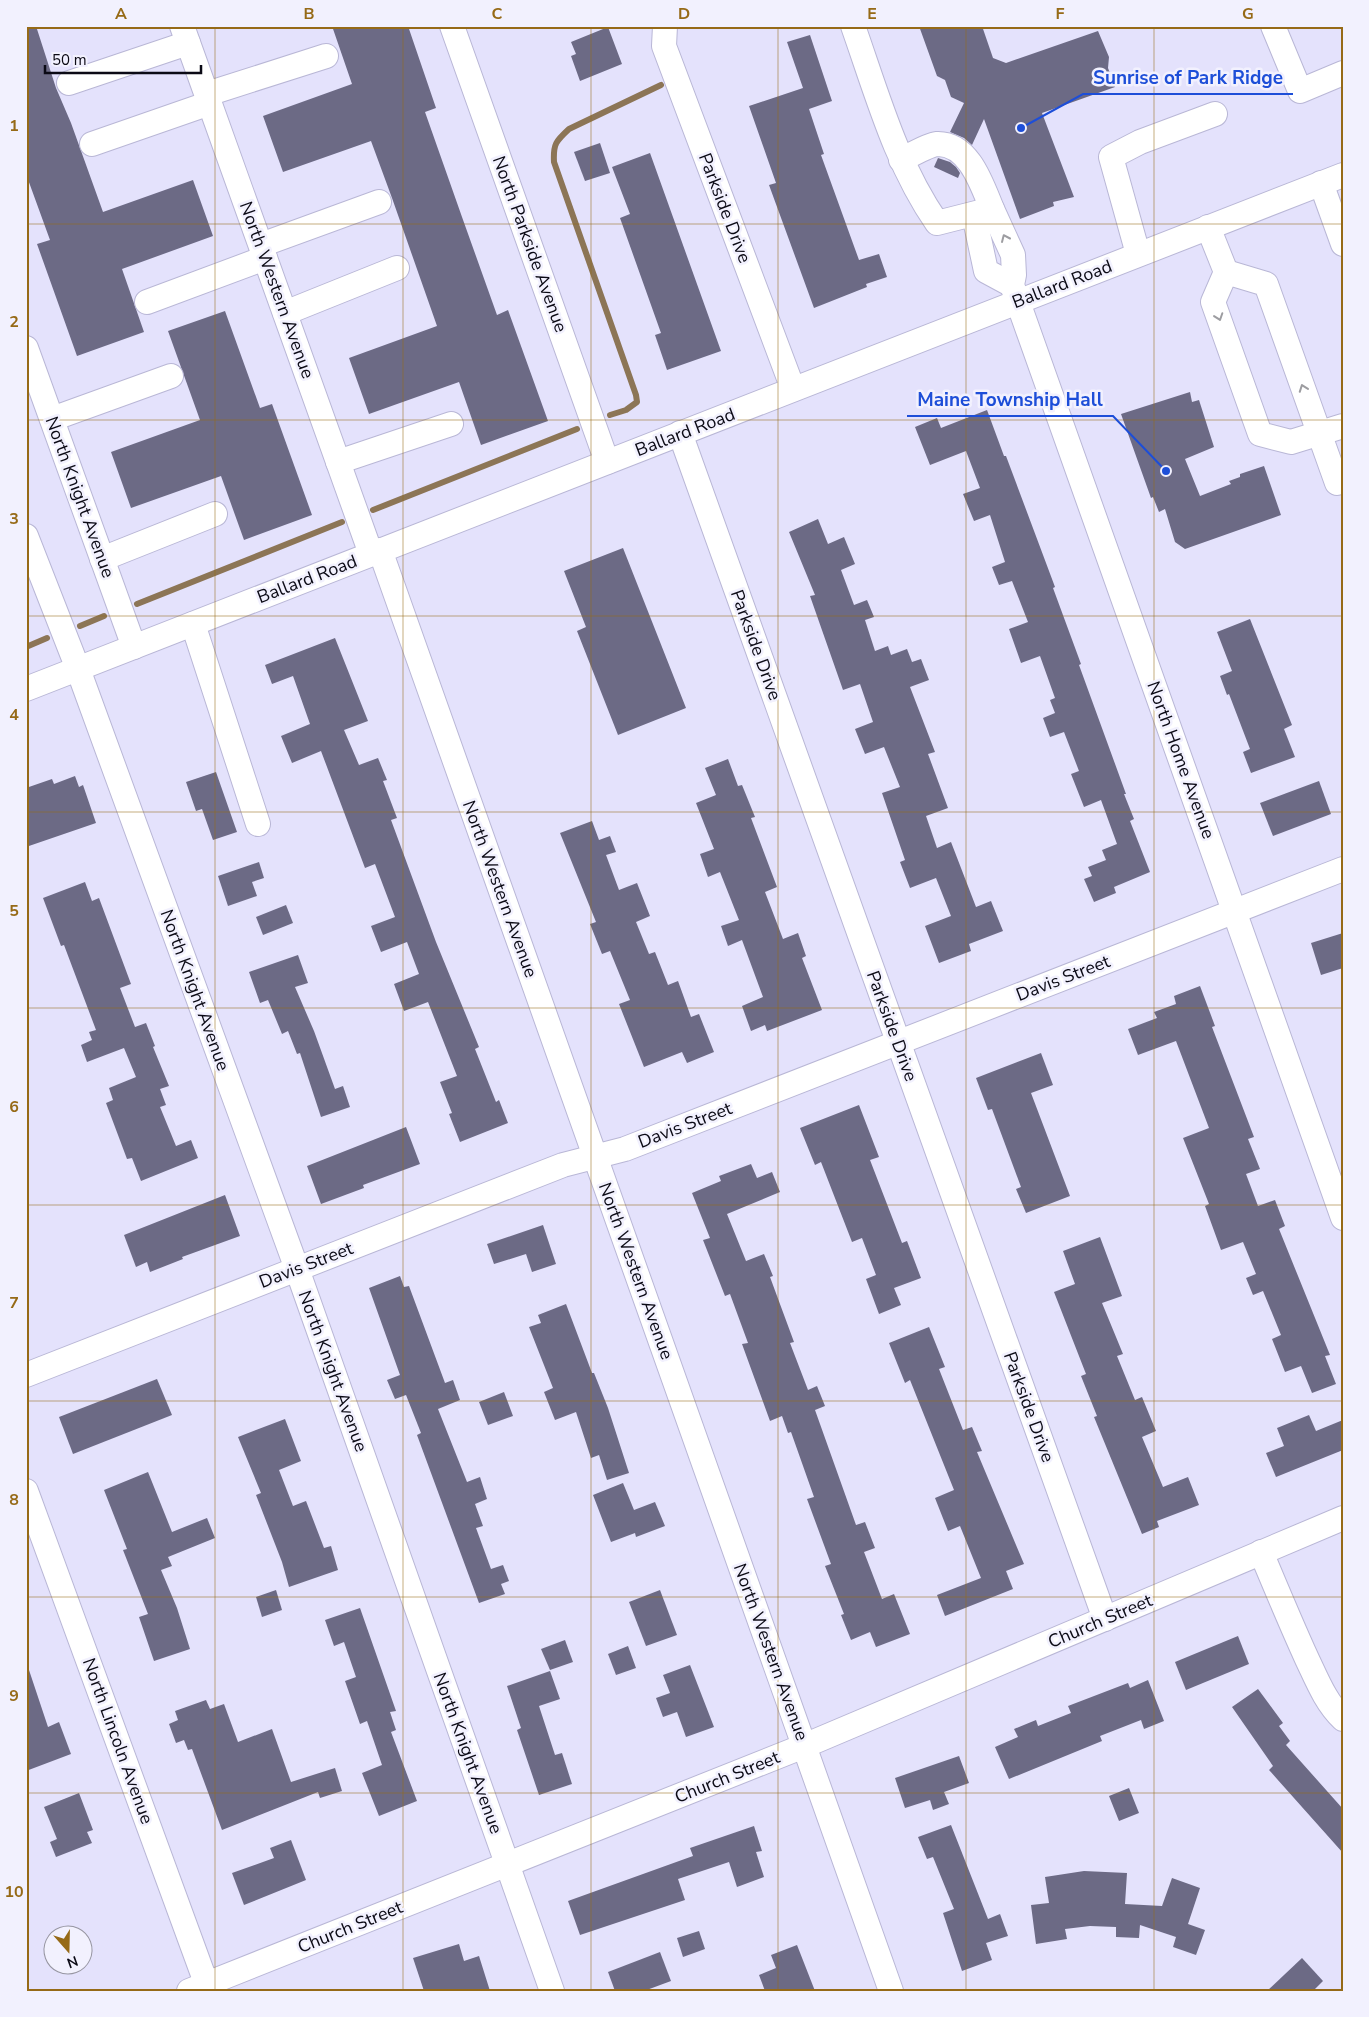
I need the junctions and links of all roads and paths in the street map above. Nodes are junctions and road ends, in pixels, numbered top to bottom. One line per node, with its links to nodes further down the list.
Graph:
1 (452, 26): 34 (street, North Parkside Avenue)
2 (665, 26): 27 (street, Parkside Drive)
3 (853, 26): 12 (street)
4 (1273, 26): 7 (street)
5 (185, 34): 8 (street); 9 (street, North Western Avenue)
6 (326, 56): 9 (street)
7 (1343, 74)
8 (69, 83)
9 (208, 99): 11 (street); 18 (street, North Western Avenue)
10 (1215, 114): 19 (street)
11 (92, 144)
12 (901, 160): 15 (street); 15 (street)
13 (1332, 179): 16 (street, Ballard Road); 17 (street)
14 (379, 202): 18 (street)
15 (983, 212): 22 (street)
16 (1208, 227): 19 (street, Ballard Road); 21 (street)
17 (1343, 244)
18 (263, 252): 23 (street); 24 (street, North Western Avenue)
19 (1138, 254): 22 (street, Ballard Road)
20 (397, 268): 24 (street)
21 (1226, 272): 32 (street, one-way to 21); 32 (street, one-way to 32)
22 (1015, 293): 27 (street, Ballard Road); 46 (street, North Home Avenue)
23 (147, 302)
24 (285, 313): 33 (street, North Western Avenue)
25 (26, 348): 28 (street, North Knight Avenue)
26 (170, 376): 28 (street)
27 (793, 389): 31 (street, Ballard Road)
28 (52, 419): 39 (street, North Knight Avenue)
29 (451, 424): 33 (street)
30 (1343, 426): 32 (street)
31 (680, 433): 34 (street, Ballard Road); 47 (street, Parkside Drive)
32 (1320, 433): 35 (street)
33 (338, 462): 38 (street, North Western Avenue)
34 (607, 462): 38 (street, Ballard Road)
35 (1337, 483)
36 (215, 514): 39 (street)
37 (26, 536): 42 (street, North Knight Avenue)
38 (376, 552): 40 (street, Ballard Road); 48 (street, North Western Avenue)
39 (102, 559): 41 (street, North Knight Avenue)
40 (193, 624): 41 (street, Ballard Road); 44 (street)
41 (134, 647): 42 (street, Ballard Road)
42 (78, 668): 43 (street, Ballard Road); 50 (street, North Knight Avenue)
43 (26, 689)
44 (258, 824)
45 (1343, 869): 46 (street, Davis Street)
46 (1235, 911): 47 (street, Davis Street); 49 (street, North Home Avenue)
47 (898, 1042): 48 (street, Davis Street); 55 (street, Parkside Drive)
48 (595, 1157): 50 (street, Davis Street); 57 (street, North Western Avenue)
49 (1343, 1218)
50 (297, 1269): 51 (street, Davis Street); 58 (street, North Knight Avenue)
51 (26, 1375)
52 (26, 1491): 59 (street, North Lincoln Avenue)
53 (1343, 1518): 54 (street, Church Street)
54 (1261, 1552): 55 (street, Church Street); 56 (street)
55 (1105, 1619): 57 (street, Church Street)
56 (1343, 1719)
57 (804, 1746): 58 (street, Church Street); 61 (street, North Western Avenue)
58 (508, 1864): 59 (street, Church Street); 60 (street, North Knight Avenue)
59 (202, 1988)
60 (552, 1991)
61 (891, 1991)

